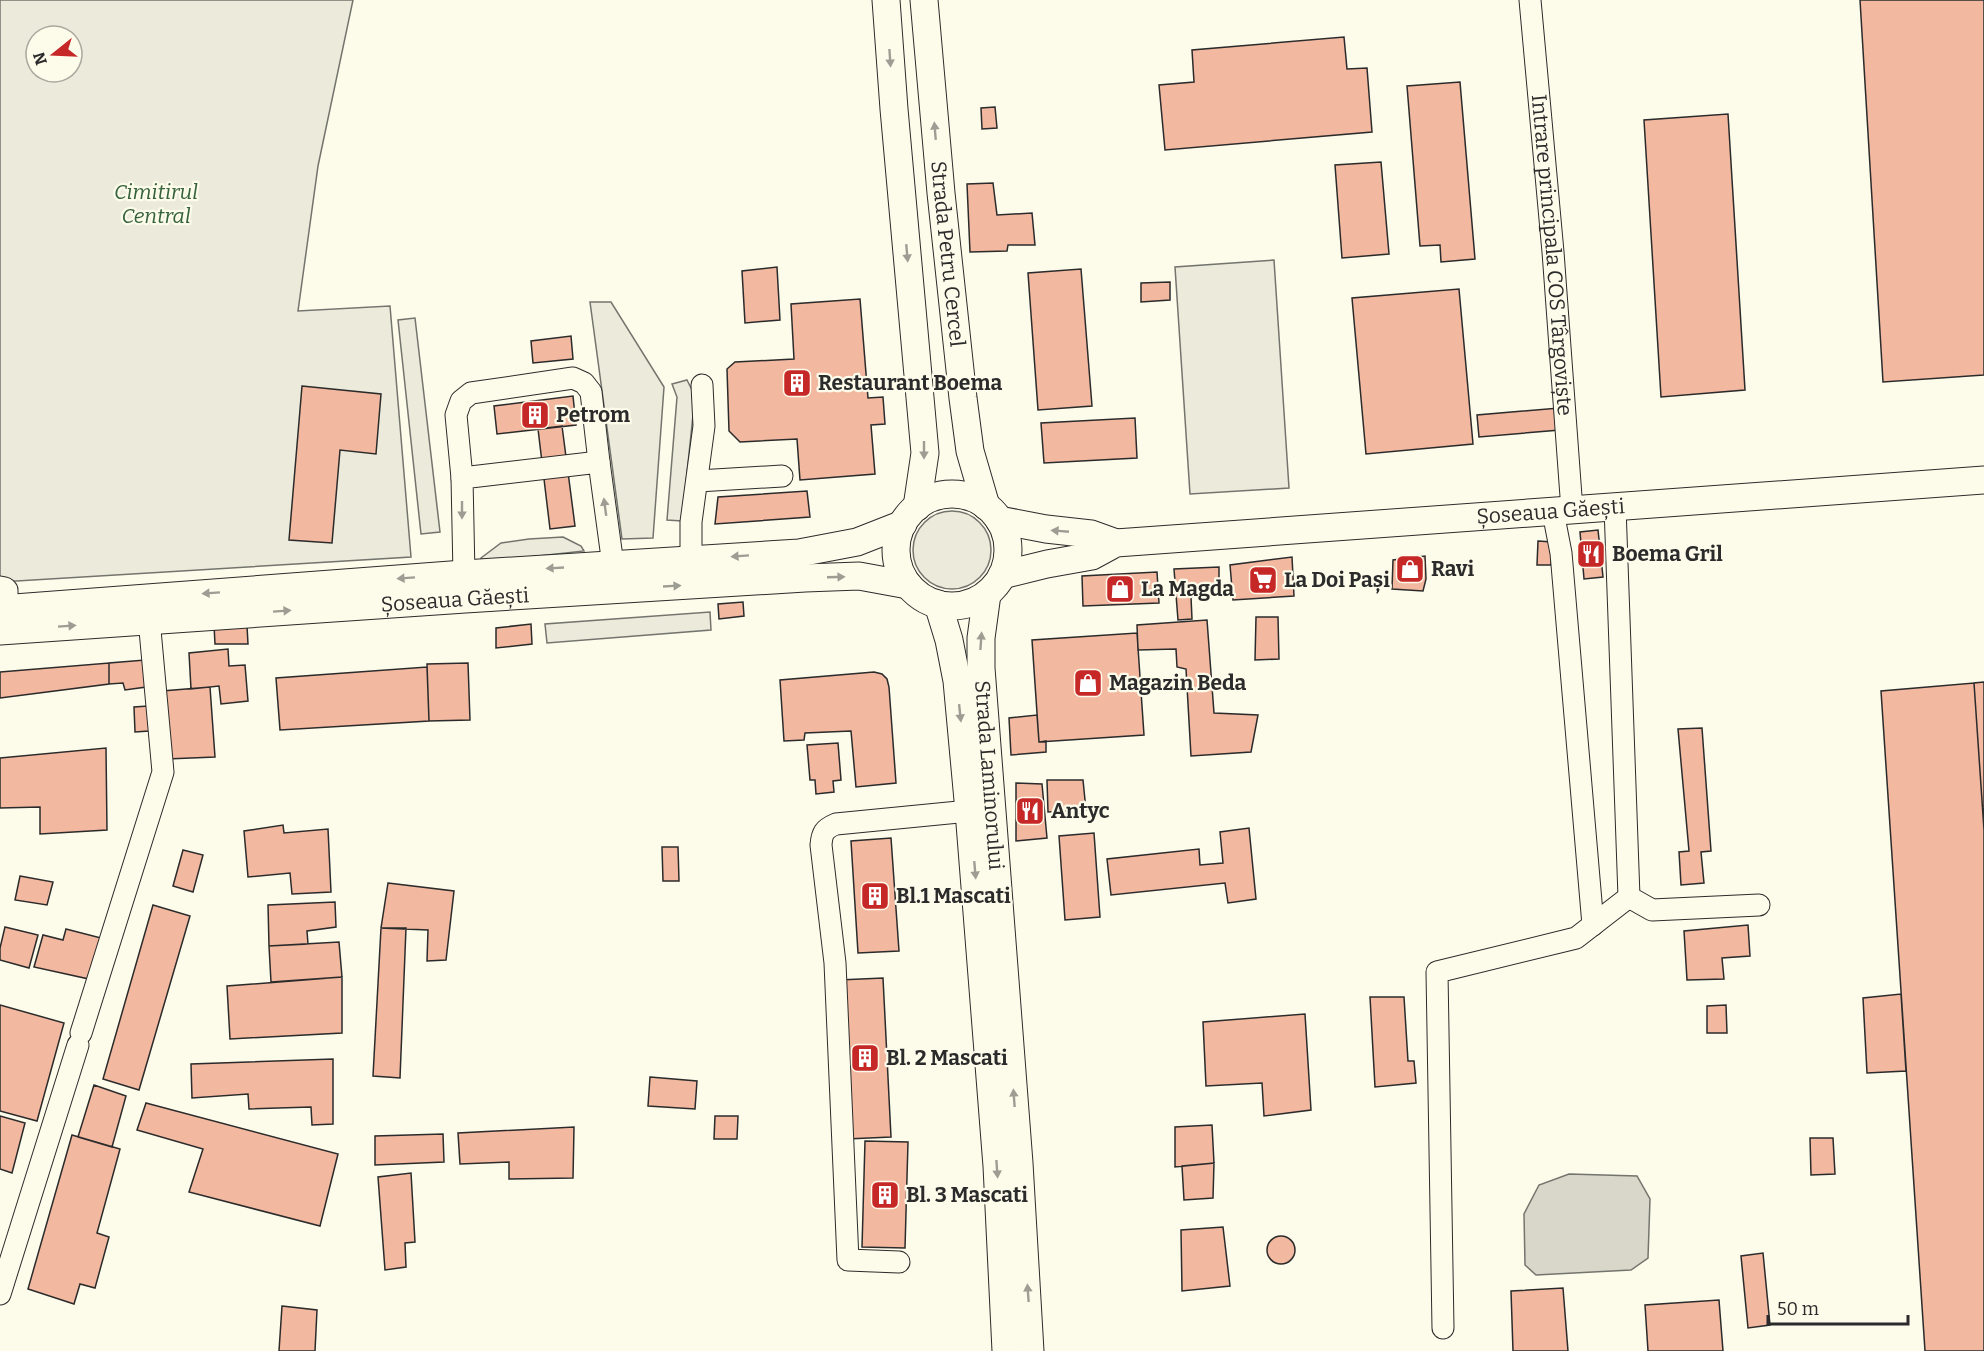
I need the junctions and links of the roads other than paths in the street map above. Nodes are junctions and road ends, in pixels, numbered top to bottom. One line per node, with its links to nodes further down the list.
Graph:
1 (886, 0): 13 (main road, Strada Petru Cercel, one-way to 13)
2 (924, 0): 12 (main road, Strada Petru Cercel, one-way to 2)
3 (1530, 0): 11 (lane, Intrare principala COS Târgoviște)
4 (702, 385): 9 (lane)
5 (599, 462): 7 (lane); 7 (lane); 16 (lane, one-way to 5)
6 (782, 476): 9 (lane)
7 (462, 478): 19 (lane, one-way to 19)
8 (1984, 480): 10 (main road, Șoseaua Găești)
9 (698, 481): 15 (lane)
10 (1615, 507): 11 (main road, Șoseaua Găești); 24 (lane)
11 (1563, 511): 14 (main road, Șoseaua Găești); 26 (lane, Intrare principala COS Târgoviște)
12 (993, 513): 13 (main road); 14 (main road, one-way to 12); 18 (main road)
13 (910, 515): 15 (main road, Șoseaua Găești, one-way to 15); 17 (main road)
14 (1116, 543): 18 (main road)
15 (691, 560): 16 (main road, Șoseaua Găești)
16 (614, 577): 17 (main road, Șoseaua Găești, one-way to 17); 19 (main road, Șoseaua Găești)
17 (908, 585): 20 (main road)
18 (995, 585): 20 (main road); 23 (main road, Strada Laminorului, one-way to 18)
19 (465, 586): 21 (main road, Șoseaua Găești, one-way to 21); 22 (main road, Șoseaua Găești, one-way to 19)
20 (938, 604): 23 (main road, Strada Laminorului, one-way to 23)
21 (3, 613): 22 (main road, Șoseaua Găești, one-way to 22)
22 (149, 620): 28 (lane)
23 (981, 811): 27 (lane); 30 (main road, Strada Laminorului, one-way to 30); 31 (main road, Strada Laminorului, one-way to 23)
24 (1629, 897): 25 (lane); 26 (lane)
25 (1759, 905)
26 (1593, 925): 29 (lane)
27 (899, 1262)
28 (0, 1294)
29 (1443, 1328)
30 (1006, 1351)
31 (1030, 1351)

